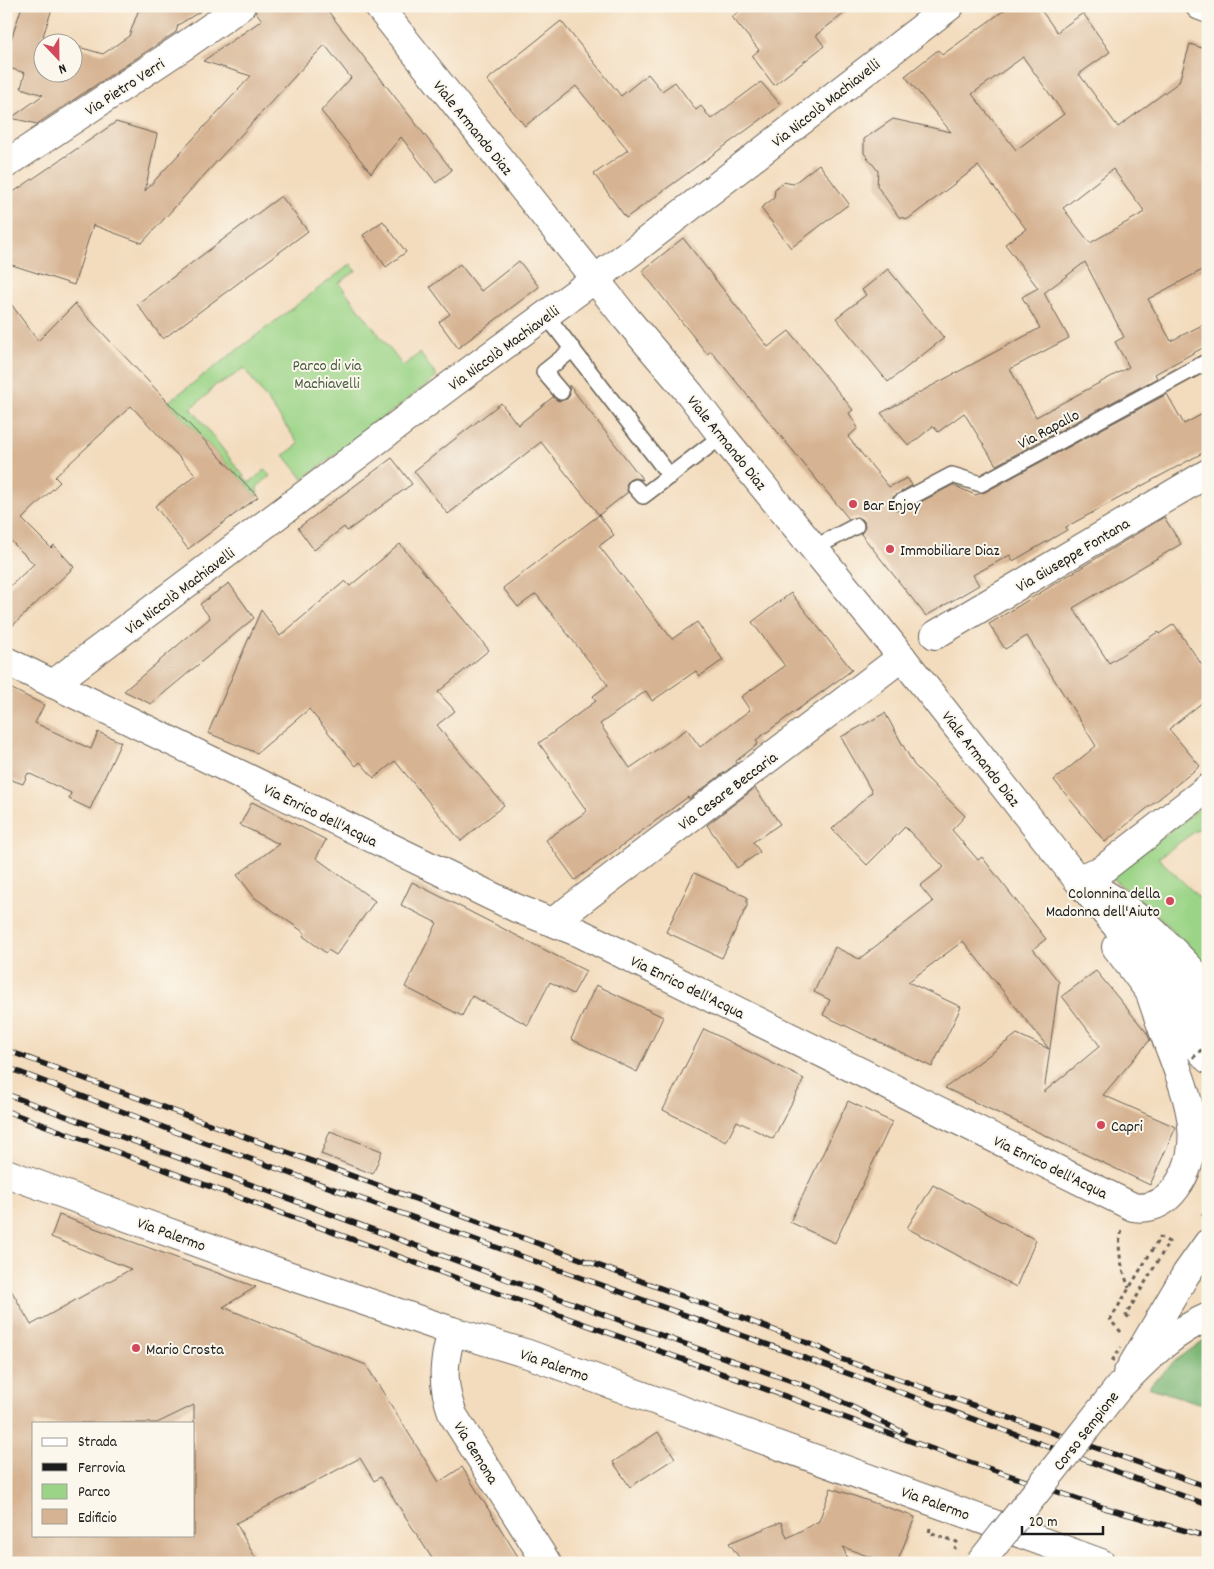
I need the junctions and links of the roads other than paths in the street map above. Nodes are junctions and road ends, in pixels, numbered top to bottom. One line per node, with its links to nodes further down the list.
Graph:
1 (241, 6): 6 (street, Via Pietro Verri)
2 (378, 6): 7 (street, Viale Armando Diaz)
3 (950, 6): 7 (street, Via Niccolò Machiavelli)
4 (1200, 6): 5 (street)
5 (1208, 9)
6 (6, 164)
7 (595, 279): 8 (street, Via Niccolò Machiavelli); 12 (street, Viale Armando Diaz)
8 (546, 315): 9 (lane); 22 (street, Via Niccolò Machiavelli)
9 (573, 349): 11 (lane); 14 (lane)
10 (1208, 361): 16 (lane, Via Rapallo)
11 (560, 392)
12 (722, 436): 14 (lane); 18 (street, Viale Armando Diaz)
13 (1208, 472): 19 (street, Via Giuseppe Fontana)
14 (670, 476): 15 (lane)
15 (635, 487)
16 (902, 502)
17 (856, 526): 18 (lane)
18 (814, 548): 20 (street, Viale Armando Diaz)
19 (935, 635)
20 (902, 657): 24 (street, Viale Armando Diaz); 25 (street, Via Cesare Beccaria)
21 (6, 661): 22 (street, Via Enrico dell'Acqua)
22 (53, 684): 25 (street, Via Enrico dell'Acqua)
23 (1208, 788): 24 (street)
24 (1077, 878): 26 (street); 28 (street); 30 (street, Viale Armando Diaz)
25 (553, 922): 28 (street, Via Enrico dell'Acqua)
26 (1173, 950): 27 (street); 29 (street)
27 (1208, 987)
28 (1149, 991): 31 (street)
29 (1208, 996)
30 (1208, 1022)
31 (1200, 1058)
32 (6, 1173): 37 (street, Via Palermo)
33 (1208, 1243): 35 (street)
34 (1208, 1253): 35 (street)
35 (1186, 1274): 38 (street)
36 (1208, 1317): 38 (street, Corso Sempione)
37 (452, 1331): 39 (street, Via Gemona); 41 (street, Via Palermo)
38 (1119, 1386): 40 (street, Corso Sempione, bridge)
39 (547, 1563)
40 (980, 1563)
41 (1101, 1563)

